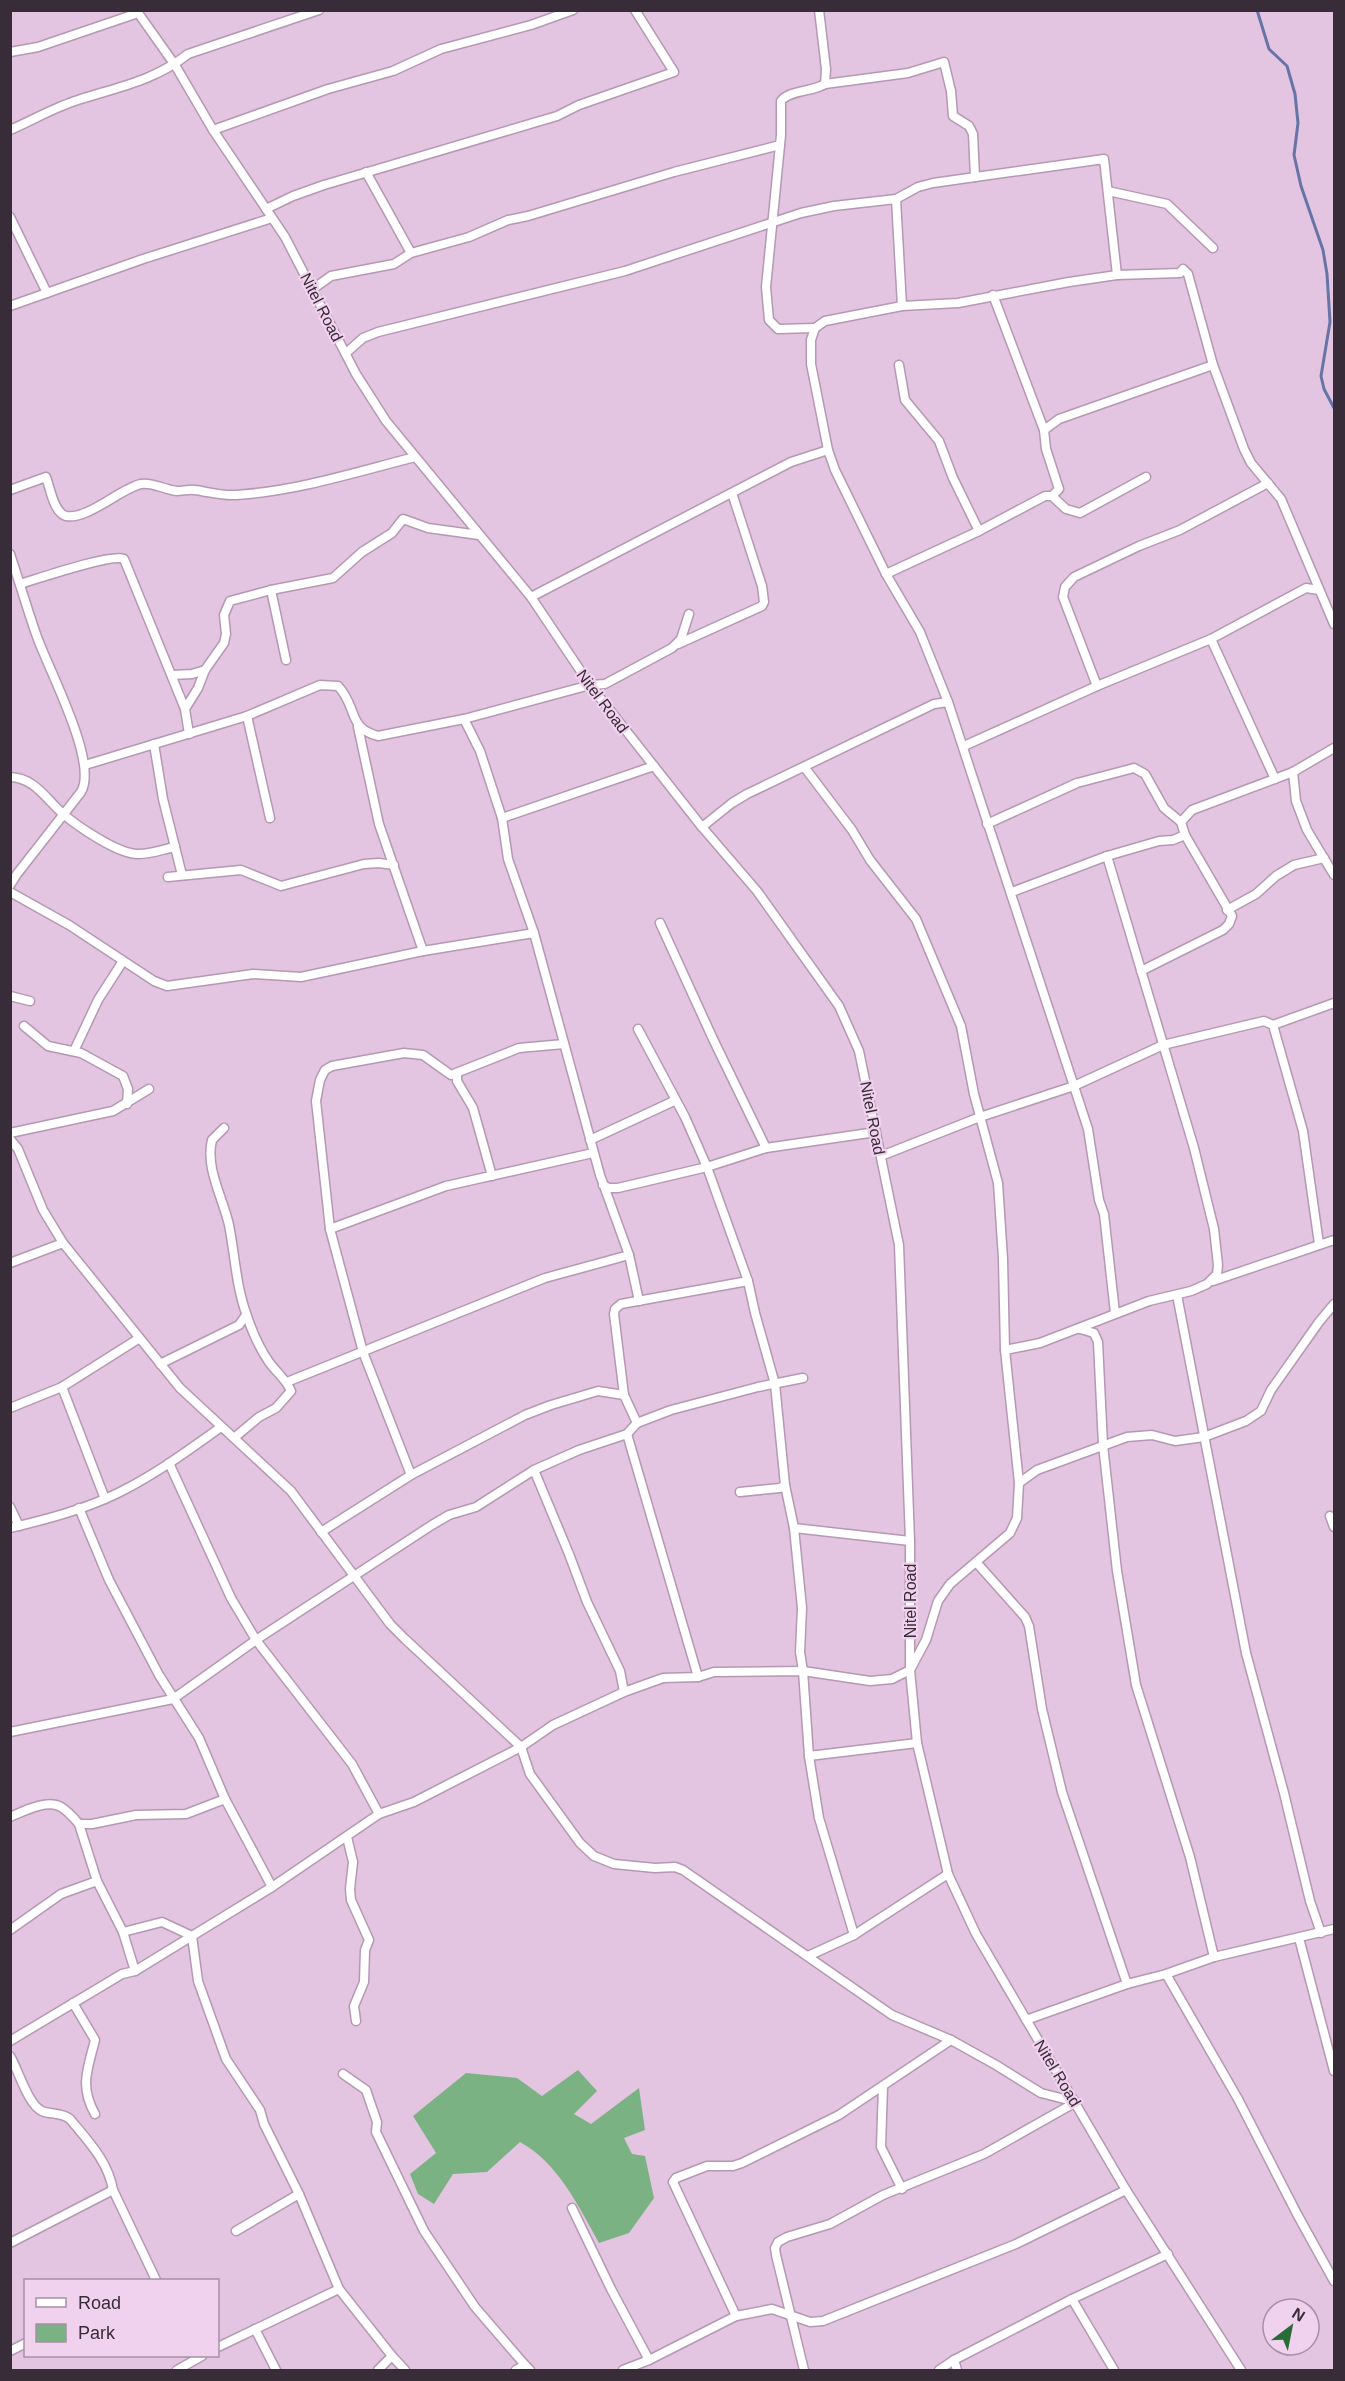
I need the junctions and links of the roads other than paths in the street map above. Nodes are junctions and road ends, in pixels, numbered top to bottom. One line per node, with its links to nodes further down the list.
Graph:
1 (319, 10): 7 (street)
2 (573, 10): 10 (street)
3 (635, 10): 12 (street)
4 (819, 10): 8 (street)
5 (137, 12): 6 (street); 7 (street, Nitel Road)
6 (10, 52)
7 (176, 65): 9 (street); 10 (street, Nitel Road)
8 (825, 84): 11 (street); 13 (street)
9 (10, 130)
10 (213, 130): 16 (street, Nitel Road)
11 (780, 145): 19 (street); 21 (street)
12 (366, 172): 16 (street); 21 (street)
13 (975, 177): 14 (street); 15 (street)
14 (1108, 191): 20 (street); 22 (street)
15 (896, 199): 19 (street); 27 (street)
16 (266, 209): 18 (street, Nitel Road)
17 (10, 217): 24 (street)
18 (272, 218): 23 (street, Nitel Road); 24 (street)
19 (773, 223): 28 (street); 29 (street)
20 (1214, 248)
21 (411, 253): 23 (street)
22 (1117, 275): 25 (street); 31 (street)
23 (313, 289): 29 (street, Nitel Road)
24 (47, 293): 26 (street)
25 (993, 295): 27 (street); 32 (street)
26 (10, 306)
27 (902, 306): 28 (street)
28 (815, 328): 33 (street)
29 (346, 353): 34 (street, Nitel Road)
30 (899, 365): 40 (street)
31 (1213, 365): 32 (street); 36 (street)
32 (1044, 429): 39 (street)
33 (828, 450): 38 (street); 43 (street)
34 (415, 457): 37 (street); 41 (street, Nitel Road)
35 (1146, 477): 39 (street)
36 (1268, 483): 46 (street); 56 (street)
37 (10, 490)
38 (732, 493): 47 (street); 51 (street)
39 (1052, 496): 40 (street)
40 (979, 531): 43 (street)
41 (479, 535): 45 (street); 47 (street, Nitel Road)
42 (10, 554): 44 (street)
43 (886, 574): 57 (street)
44 (20, 584): 54 (street); 68 (street)
45 (271, 590): 52 (street); 53 (street)
46 (1319, 590): 49 (street); 50 (street)
47 (531, 597): 55 (street, Nitel Road)
48 (689, 614): 51 (street)
49 (1335, 624)
50 (1211, 639): 56 (street); 73 (street)
51 (678, 644): 55 (street)
52 (286, 660)
53 (205, 670): 54 (street); 60 (street)
54 (172, 675): 60 (street)
55 (590, 685): 62 (street); 69 (street, Nitel Road)
56 (1097, 686): 66 (street)
57 (944, 689): 58 (street); 59 (street)
58 (948, 702): 59 (street); 66 (street)
59 (934, 704): 70 (street)
60 (185, 709): 64 (street)
61 (247, 716): 63 (street); 64 (street); 75 (street)
62 (464, 719): 63 (street); 76 (street)
63 (358, 728): 84 (street)
64 (189, 734): 65 (street)
65 (154, 744): 68 (street); 81 (street)
66 (964, 746): 78 (street)
67 (1335, 748): 71 (street)
68 (85, 765): 74 (street)
69 (654, 766): 76 (street); 79 (street, Nitel Road)
70 (805, 768): 79 (street); 111 (street)
71 (1293, 772): 73 (street); 83 (street)
72 (10, 777): 74 (street)
73 (1275, 779): 77 (street)
74 (63, 814): 81 (street); 88 (street)
75 (270, 818)
76 (502, 818): 93 (street)
77 (1181, 822): 78 (street); 80 (street)
78 (987, 824): 90 (street)
79 (702, 827): 113 (street, Nitel Road)
80 (1185, 835): 82 (street); 91 (street)
81 (175, 847): 85 (street)
82 (1107, 856): 90 (street); 96 (street)
83 (1324, 858): 86 (street); 91 (street)
84 (394, 866): 85 (street); 94 (street)
85 (182, 875): 87 (street)
86 (1335, 875)
87 (168, 877)
88 (10, 885)
89 (10, 892): 95 (street)
90 (1012, 892): 107 (street)
91 (1227, 910): 96 (street)
92 (660, 923): 117 (street)
93 (534, 933): 94 (street); 103 (street)
94 (423, 951): 95 (street)
95 (123, 961): 105 (street)
96 (1141, 971): 104 (street)
97 (10, 996): 98 (street)
98 (30, 1001)
99 (1335, 1003): 100 (street)
100 (1273, 1025): 104 (street); 126 (street)
101 (24, 1026): 105 (street)
102 (638, 1029): 109 (street)
103 (564, 1044): 106 (street); 116 (street)
104 (1163, 1045): 107 (street); 130 (street)
105 (74, 1051): 110 (street)
106 (457, 1073): 121 (street); 123 (street)
107 (1074, 1086): 111 (street); 134 (street)
108 (149, 1089): 110 (street)
109 (674, 1101): 116 (street); 120 (street)
110 (127, 1104): 114 (street)
111 (980, 1117): 119 (street); 138 (street)
112 (224, 1128): 135 (street)
113 (876, 1132): 117 (street); 119 (street, Nitel Road)
114 (10, 1133)
115 (10, 1138): 125 (street)
116 (590, 1140): 118 (street)
117 (766, 1148): 120 (street)
118 (593, 1153): 121 (street); 122 (street)
119 (881, 1156): 167 (street, Nitel Road)
120 (707, 1167): 122 (street); 129 (street)
121 (492, 1176): 123 (street)
122 (603, 1185): 127 (street)
123 (330, 1229): 139 (street)
124 (1335, 1240): 126 (street)
125 (63, 1243): 128 (street); 137 (street)
126 (1319, 1244): 130 (street)
127 (628, 1256): 132 (street); 139 (street)
128 (10, 1263)
129 (748, 1281): 132 (street); 143 (street)
130 (1207, 1284): 131 (street)
131 (1177, 1295): 134 (street); 150 (street)
132 (639, 1301): 145 (street)
133 (1335, 1304): 150 (street)
134 (1115, 1313): 136 (street)
135 (246, 1315): 140 (street); 142 (street)
136 (1080, 1329): 138 (street); 152 (street)
137 (138, 1339): 140 (street); 144 (street)
138 (1005, 1350): 156 (street)
139 (363, 1352): 142 (street); 155 (street)
140 (160, 1364): 148 (street)
141 (803, 1378): 143 (street)
142 (287, 1382): 151 (street)
143 (774, 1384): 147 (street); 157 (street)
144 (62, 1387): 146 (street); 159 (street)
145 (624, 1395): 147 (street); 155 (street)
146 (10, 1408)
147 (638, 1423): 149 (street)
148 (221, 1427): 151 (street); 153 (street)
149 (627, 1434): 154 (street); 173 (street)
150 (1204, 1437): 152 (street); 191 (street)
151 (234, 1438): 166 (street)
152 (1103, 1444): 156 (street); 196 (street)
153 (169, 1463): 159 (street); 170 (street)
154 (534, 1470): 169 (street); 174 (street)
155 (411, 1475): 166 (street)
156 (1019, 1483): 168 (street)
157 (785, 1485): 158 (street); 165 (street)
158 (740, 1492)
159 (105, 1499): 161 (street)
160 (10, 1507): 163 (street)
161 (79, 1508): 163 (street); 175 (street)
162 (1330, 1515): 164 (street)
163 (15, 1527)
164 (1335, 1527)
165 (794, 1528): 167 (street); 172 (street)
166 (321, 1532): 169 (street)
167 (910, 1541): 171 (street, Nitel Road)
168 (976, 1562): 171 (street); 199 (street)
169 (355, 1576): 170 (street); 178 (street)
170 (256, 1640): 175 (street); 181 (street)
171 (910, 1670): 172 (street); 177 (street, Nitel Road)
172 (803, 1671): 173 (street); 179 (street)
173 (698, 1677): 174 (street)
174 (624, 1692): 178 (street)
175 (173, 1699): 176 (street); 180 (street)
176 (10, 1732)
177 (917, 1743): 179 (street); 185 (street, Nitel Road)
178 (521, 1747): 181 (street); 195 (street)
179 (809, 1756): 192 (street)
180 (225, 1799): 183 (street); 187 (street)
181 (379, 1814): 184 (street)
182 (10, 1817): 183 (street)
183 (80, 1824): 186 (street)
184 (347, 1837): 187 (street); 202 (street)
185 (948, 1874): 192 (street); 201 (street, Nitel Road)
186 (97, 1881): 189 (street); 190 (street)
187 (272, 1887): 193 (street)
188 (1335, 1929): 191 (street)
189 (10, 1930)
190 (123, 1932): 193 (street); 197 (street)
191 (1321, 1933): 194 (street)
192 (854, 1935): 195 (street)
193 (192, 1936): 197 (street); 214 (street)
194 (1299, 1938): 196 (street); 206 (street)
195 (808, 1956): 203 (street)
196 (1214, 1957): 198 (street)
197 (135, 1971): 200 (street)
198 (1166, 1974): 199 (street); 220 (street)
199 (1127, 1984): 201 (street)
200 (73, 2003): 204 (street); 210 (street)
201 (1026, 2020): 209 (street, Nitel Road)
202 (356, 2021)
203 (951, 2040): 208 (street); 209 (street)
204 (10, 2041)
205 (10, 2056): 212 (street)
206 (1335, 2071)
207 (343, 2074): 233 (street)
208 (883, 2086): 211 (street); 224 (street)
209 (1076, 2102): 211 (street); 213 (street, Nitel Road)
210 (95, 2114)
211 (902, 2189): 223 (street)
212 (113, 2190): 217 (street); 219 (street)
213 (1126, 2190): 218 (street, Nitel Road); 223 (street)
214 (299, 2194): 216 (street); 221 (street)
215 (572, 2208): 231 (street)
216 (236, 2231)
217 (10, 2243)
218 (1168, 2254): 222 (street); 244 (street, Nitel Road)
219 (152, 2279)
220 (1335, 2282)
221 (339, 2289): 225 (street); 229 (street)
222 (1072, 2299): 232 (street); 243 (street)
223 (789, 2314): 224 (street); 240 (street)
224 (736, 2316): 231 (street)
225 (255, 2329): 227 (street); 235 (street)
226 (24, 2344): 228 (street)
227 (219, 2347)
228 (10, 2350)
229 (392, 2356): 236 (street); 237 (street)
230 (199, 2357): 234 (street)
231 (649, 2360): 239 (street)
232 (954, 2360): 241 (street); 242 (street)
233 (527, 2368): 238 (street)
234 (177, 2370)
235 (277, 2370)
236 (378, 2370)
237 (405, 2370)
238 (516, 2370)
239 (623, 2370)
240 (804, 2370)
241 (939, 2370)
242 (957, 2370)
243 (1114, 2370)
244 (1241, 2370)

